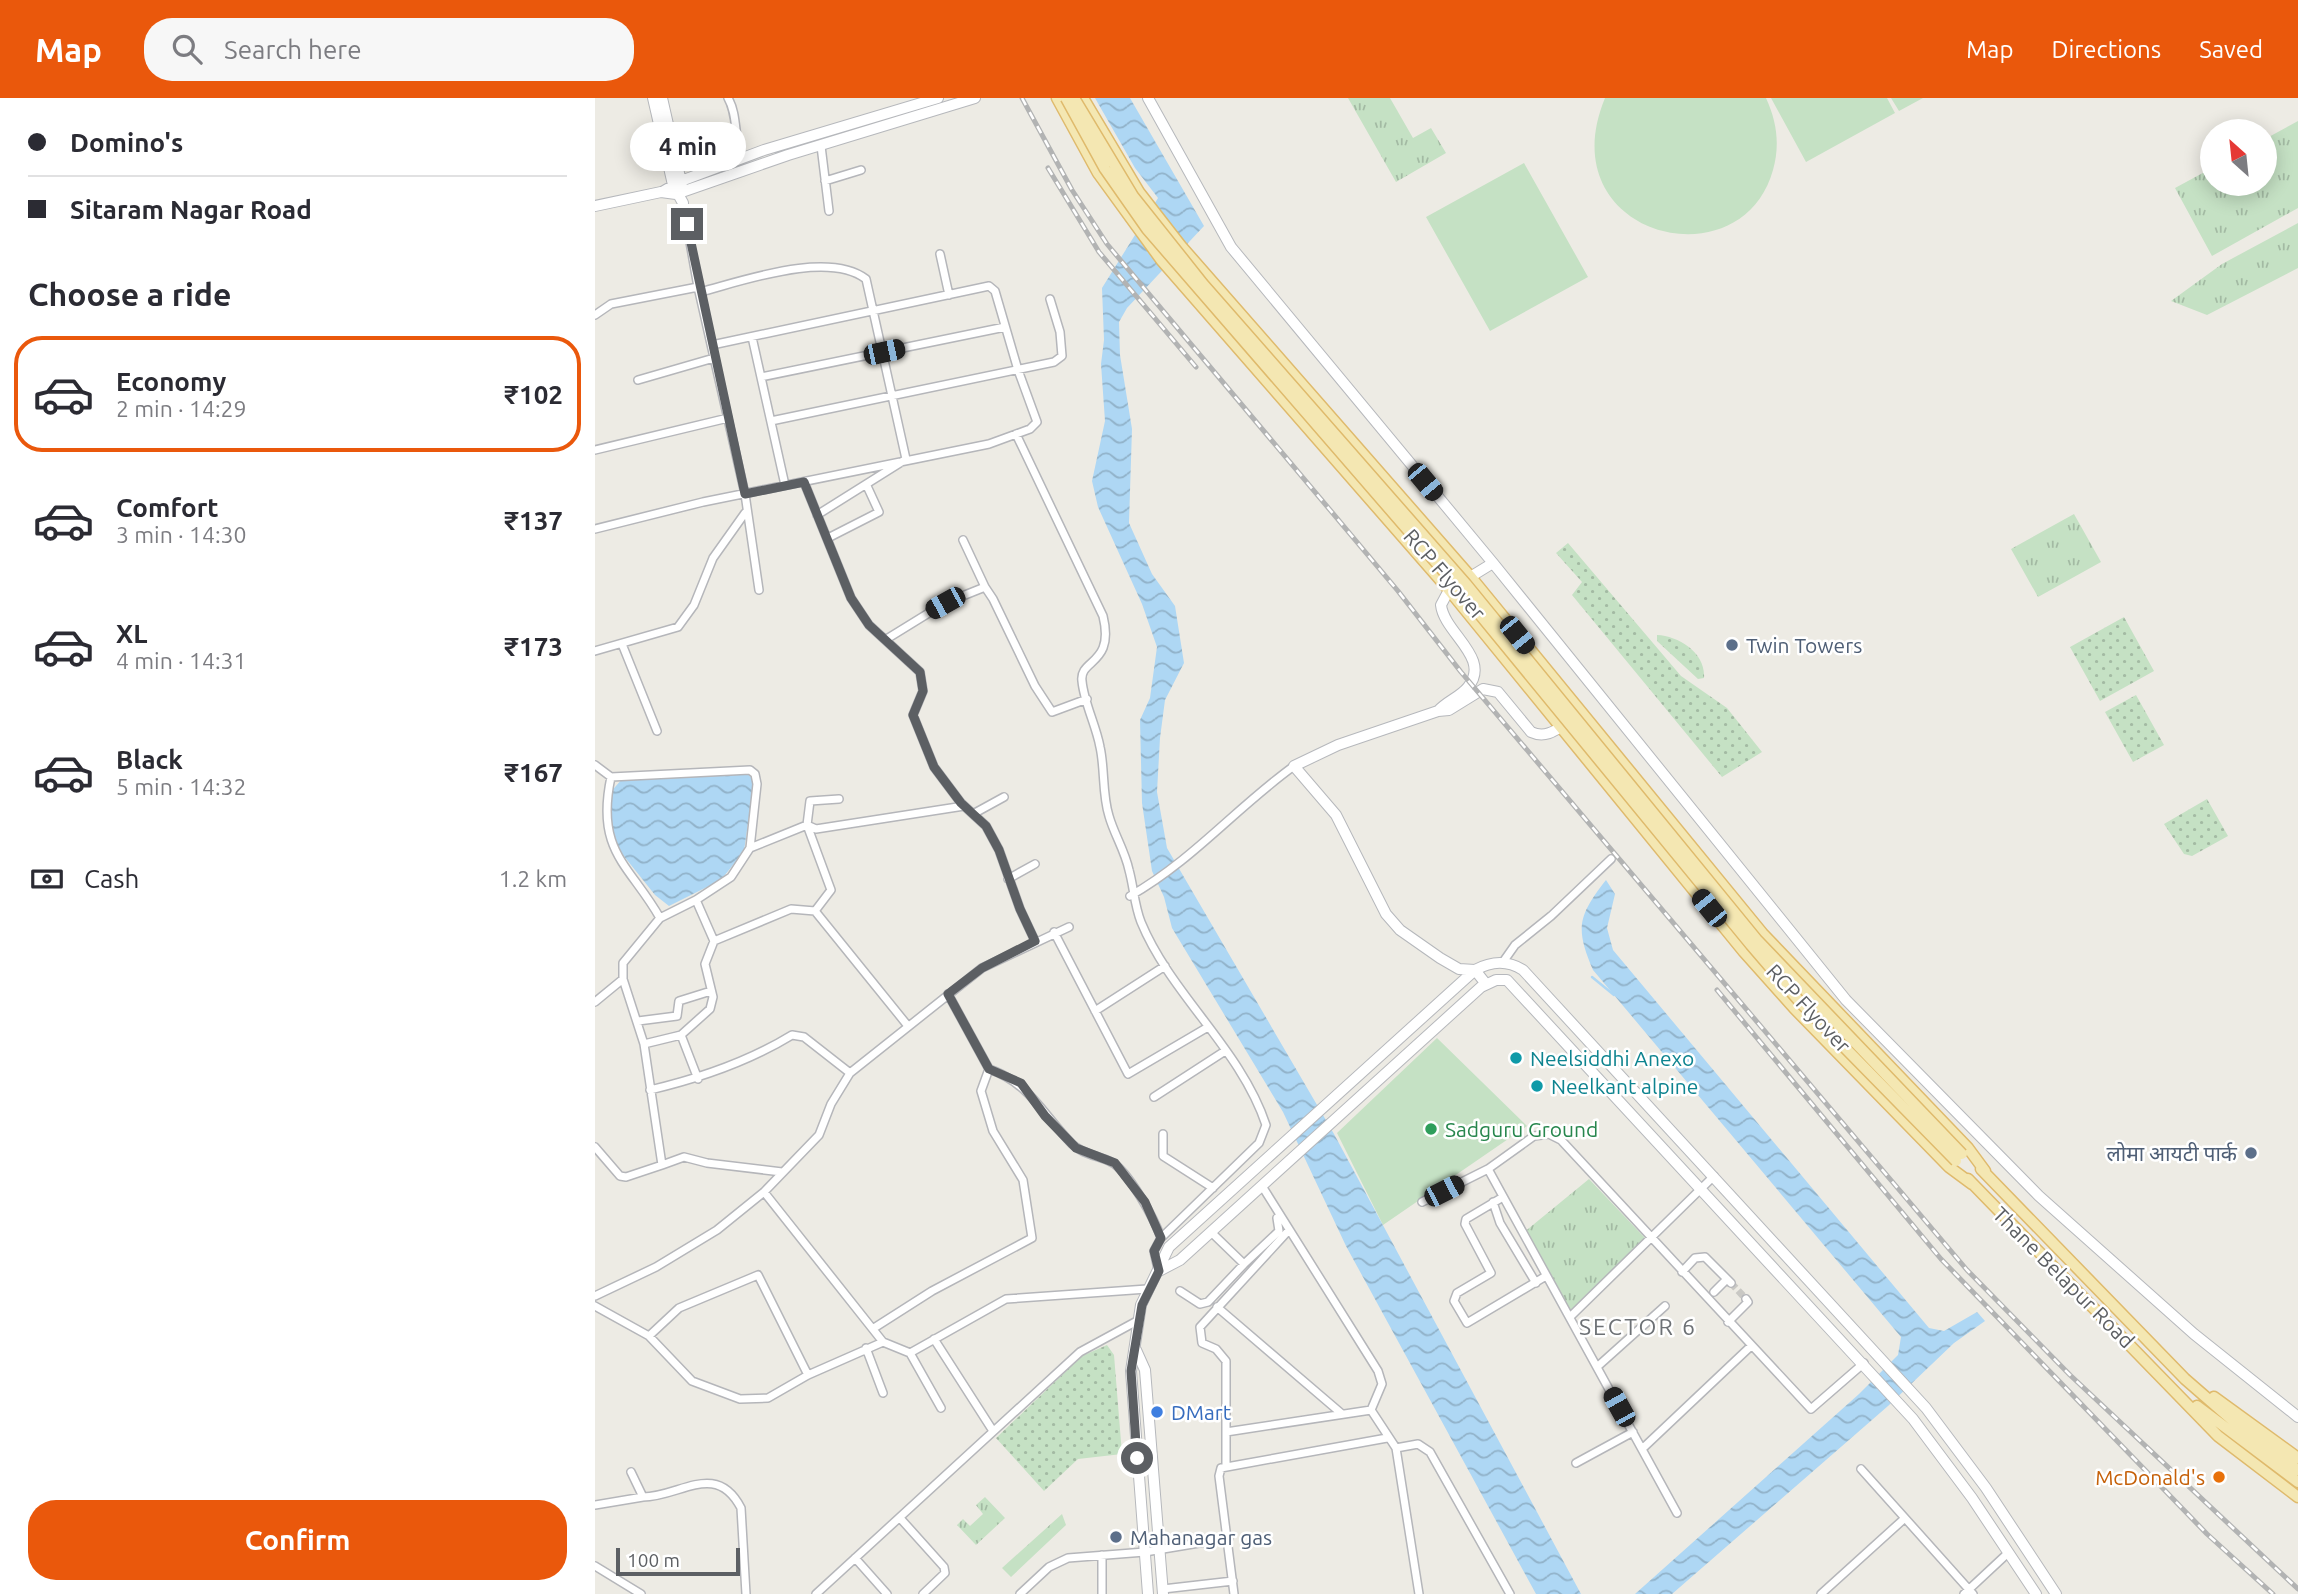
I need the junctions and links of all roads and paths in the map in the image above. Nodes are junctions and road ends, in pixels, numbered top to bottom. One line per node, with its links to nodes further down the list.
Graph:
1 (660, 98): 16 (street)
2 (728, 98): 13 (street)
3 (975, 98): 9 (street)
4 (1057, 98): 52 (main road)
5 (1066, 98): 105 (main road, RCP Flyover, bridge)
6 (1074, 98): 105 (main road, RCP Flyover, bridge)
7 (1083, 98): 49 (main road)
8 (1148, 98): 48 (street)
9 (931, 102): 10 (street); 11 (street)
10 (801, 138): 12 (street); 13 (street)
11 (821, 146): 12 (street); 15 (street)
12 (805, 150): 16 (street)
13 (742, 158): 16 (street)
14 (861, 170): 15 (street)
15 (825, 181): 18 (street)
16 (679, 191): 17 (street); 20 (street)
17 (596, 204)
18 (829, 211)
19 (940, 254): 21 (street)
20 (699, 290): 23 (street); 24 (street); 27 (street)
21 (949, 295): 23 (street); 25 (street)
22 (1050, 299): 30 (street)
23 (875, 311): 26 (street); 28 (street)
24 (595, 315)
25 (1005, 327): 28 (street); 30 (street)
26 (753, 337): 27 (street); 31 (street)
27 (712, 345): 29 (street)
28 (884, 352): 31 (street); 33 (street)
29 (714, 358): 32 (street); 34 (street)
30 (1018, 370): 33 (street); 36 (street)
31 (761, 377): 35 (street)
32 (638, 380)
33 (893, 396): 35 (street); 38 (street)
34 (728, 418): 37 (street); 42 (street)
35 (771, 421): 40 (street)
36 (1016, 434): 38 (street); 56 (street)
37 (595, 450)
38 (906, 459): 39 (street); 41 (street)
39 (804, 482): 40 (street); 44 (street)
40 (785, 485): 42 (street)
41 (867, 486): 44 (street); 46 (street)
42 (745, 494): 43 (street); 45 (street)
43 (745, 513): 51 (street); 54 (street)
44 (817, 515): 46 (street)
45 (595, 529)
46 (828, 538): 53 (street)
47 (963, 540): 50 (street)
48 (1493, 563): 49 (street); 159 (street)
49 (1470, 576): 52 (street); 58 (main road)
50 (985, 587): 53 (street); 56 (street)
51 (759, 590)
52 (1450, 590): 57 (street); 59 (main road)
53 (885, 640): 66 (street)
54 (622, 644): 55 (street); 60 (street)
55 (595, 651)
56 (1087, 699): 75 (street)
57 (1438, 711): 59 (street); 62 (street)
58 (1580, 713): 59 (street); 109 (main road)
59 (1561, 727): 113 (main road)
60 (657, 731)
61 (595, 765): 63 (street)
62 (1294, 766): 75 (street); 85 (street)
63 (611, 778): 69 (street); 70 (street)
64 (1005, 797): 67 (street)
65 (839, 799): 68 (street)
66 (964, 806): 67 (street); 68 (street)
67 (973, 814): 74 (street)
68 (807, 825): 70 (street); 77 (street)
69 (599, 834)
70 (750, 848): 76 (street)
71 (608, 857): 78 (street)
72 (1611, 859): 83 (street)
73 (1035, 864): 74 (street)
74 (1008, 879): 82 (street)
75 (1130, 896): 84 (street)
76 (696, 900): 78 (street); 81 (street)
77 (815, 911): 81 (street); 93 (street)
78 (660, 918): 86 (street)
79 (1069, 927): 80 (street)
80 (1054, 932): 82 (street); 91 (street)
81 (714, 941): 88 (street)
82 (1035, 941): 89 (street)
83 (1503, 962): 85 (street); 112 (street)
84 (1165, 966): 91 (street); 94 (street)
85 (1475, 970): 87 (street); 106 (street)
86 (624, 979): 90 (street); 92 (street)
87 (1486, 984): 111 (street); 116 (street)
88 (711, 991): 92 (street); 95 (street)
89 (948, 994): 93 (street); 98 (street)
90 (595, 1002)
91 (1095, 1011): 94 (street)
92 (638, 1021): 96 (street)
93 (908, 1026): 99 (street)
94 (1208, 1027): 97 (street)
95 (681, 1035): 96 (street); 100 (street)
96 (644, 1044): 101 (street)
97 (1225, 1051): 102 (street); 115 (street)
98 (989, 1069): 125 (street); 142 (street)
99 (850, 1073): 100 (street); 110 (street)
100 (698, 1079): 101 (street)
101 (650, 1090): 107 (street)
102 (1154, 1097)
103 (1163, 1134): 115 (street)
104 (595, 1147): 107 (street)
105 (1959, 1157): 109 (main road, Thane Belapur Road); 113 (main road, Thane Belapur Road)
106 (1266, 1160): 111 (street); 127 (street)
107 (662, 1165): 110 (street)
108 (1488, 1169): 118 (street); 119 (street); 124 (street)
109 (1985, 1171): 153 (main road, Thane Belapur Road)
110 (782, 1172): 117 (street)
111 (1276, 1173): 114 (street)
112 (1714, 1176): 116 (street); 203 (street)
113 (1972, 1184): 154 (main road, Thane Belapur Road)
114 (1262, 1186): 122 (street); 123 (street)
115 (1213, 1188): 125 (street)
116 (1701, 1188): 124 (street); 150 (street)
117 (764, 1192): 133 (street); 142 (street)
118 (1503, 1197): 120 (street); 129 (street)
119 (1422, 1202)
120 (1493, 1202): 130 (street); 130 (street)
121 (1272, 1209): 126 (street)
122 (1289, 1230): 138 (street); 157 (street)
123 (1211, 1232): 126 (street); 127 (street)
124 (1650, 1237): 128 (street); 139 (street)
125 (1161, 1238): 127 (street)
126 (1244, 1264): 132 (street)
127 (1159, 1271): 131 (street)
128 (1682, 1272): 134 (street); 141 (street)
129 (1546, 1276): 130 (street); 139 (street)
130 (1536, 1283)
131 (1147, 1289): 140 (street); 144 (street)
132 (1180, 1291)
133 (597, 1292)
134 (1714, 1292)
135 (1746, 1298): 141 (street)
136 (595, 1306): 143 (street)
137 (1665, 1306): 151 (street)
138 (1217, 1307): 158 (street); 162 (street)
139 (1570, 1317): 151 (street)
140 (1137, 1321): 148 (street); 161 (street)
141 (1728, 1322): 146 (street)
142 (874, 1328): 145 (street)
143 (649, 1336): 152 (street); 152 (street)
144 (934, 1339): 149 (street); 161 (street)
145 (883, 1342): 147 (street); 149 (street)
146 (1751, 1346): 150 (street); 166 (street)
147 (866, 1348): 152 (street); 155 (street)
148 (1136, 1349): 181 (street); 182 (street)
149 (910, 1353): 156 (street)
150 (1866, 1366): 183 (street)
151 (1597, 1367): 163 (street)
152 (808, 1375)
153 (2185, 1379): 160 (main road); 167 (main road)
154 (2175, 1390): 160 (main road); 175 (main road)
155 (883, 1393)
156 (941, 1408)
157 (1371, 1410): 158 (street); 164 (street)
158 (1342, 1414): 162 (street)
159 (2298, 1417)
160 (2228, 1423): 171 (main road); 173 (main road)
161 (993, 1431): 178 (street)
162 (1226, 1432): 169 (street)
163 (1633, 1432): 166 (street); 168 (street)
164 (1387, 1438): 165 (street); 169 (street)
165 (1396, 1448): 199 (street); 200 (street)
166 (1642, 1449): 177 (street)
167 (2298, 1458)
168 (1576, 1463)
169 (1226, 1466): 180 (street)
170 (1861, 1469): 179 (street)
171 (2298, 1470)
172 (631, 1472): 174 (street)
173 (2298, 1482)
174 (643, 1497): 176 (street); 191 (street)
175 (2298, 1497)
176 (595, 1505)
177 (1677, 1513)
178 (900, 1518): 185 (street); 194 (street)
179 (1905, 1518): 189 (street); 201 (street)
180 (1229, 1538): 181 (street); 187 (street)
181 (1159, 1547): 182 (street); 188 (street)
182 (1145, 1552): 184 (street); 197 (street)
183 (2008, 1553): 189 (street); 202 (street)
184 (1102, 1555): 195 (street); 196 (street)
185 (855, 1558): 192 (street); 193 (street)
186 (595, 1566): 190 (street)
187 (1233, 1581): 188 (street); 198 (street)
188 (1163, 1592)
189 (1969, 1592)
190 (641, 1594)
191 (746, 1594)
192 (816, 1594)
193 (887, 1594)
194 (923, 1594)
195 (1020, 1594)
196 (1102, 1594)
197 (1148, 1594)
198 (1234, 1594)
199 (1419, 1594)
200 (1510, 1594)
201 (1821, 1594)
202 (2036, 1594)
203 (2056, 1594)

